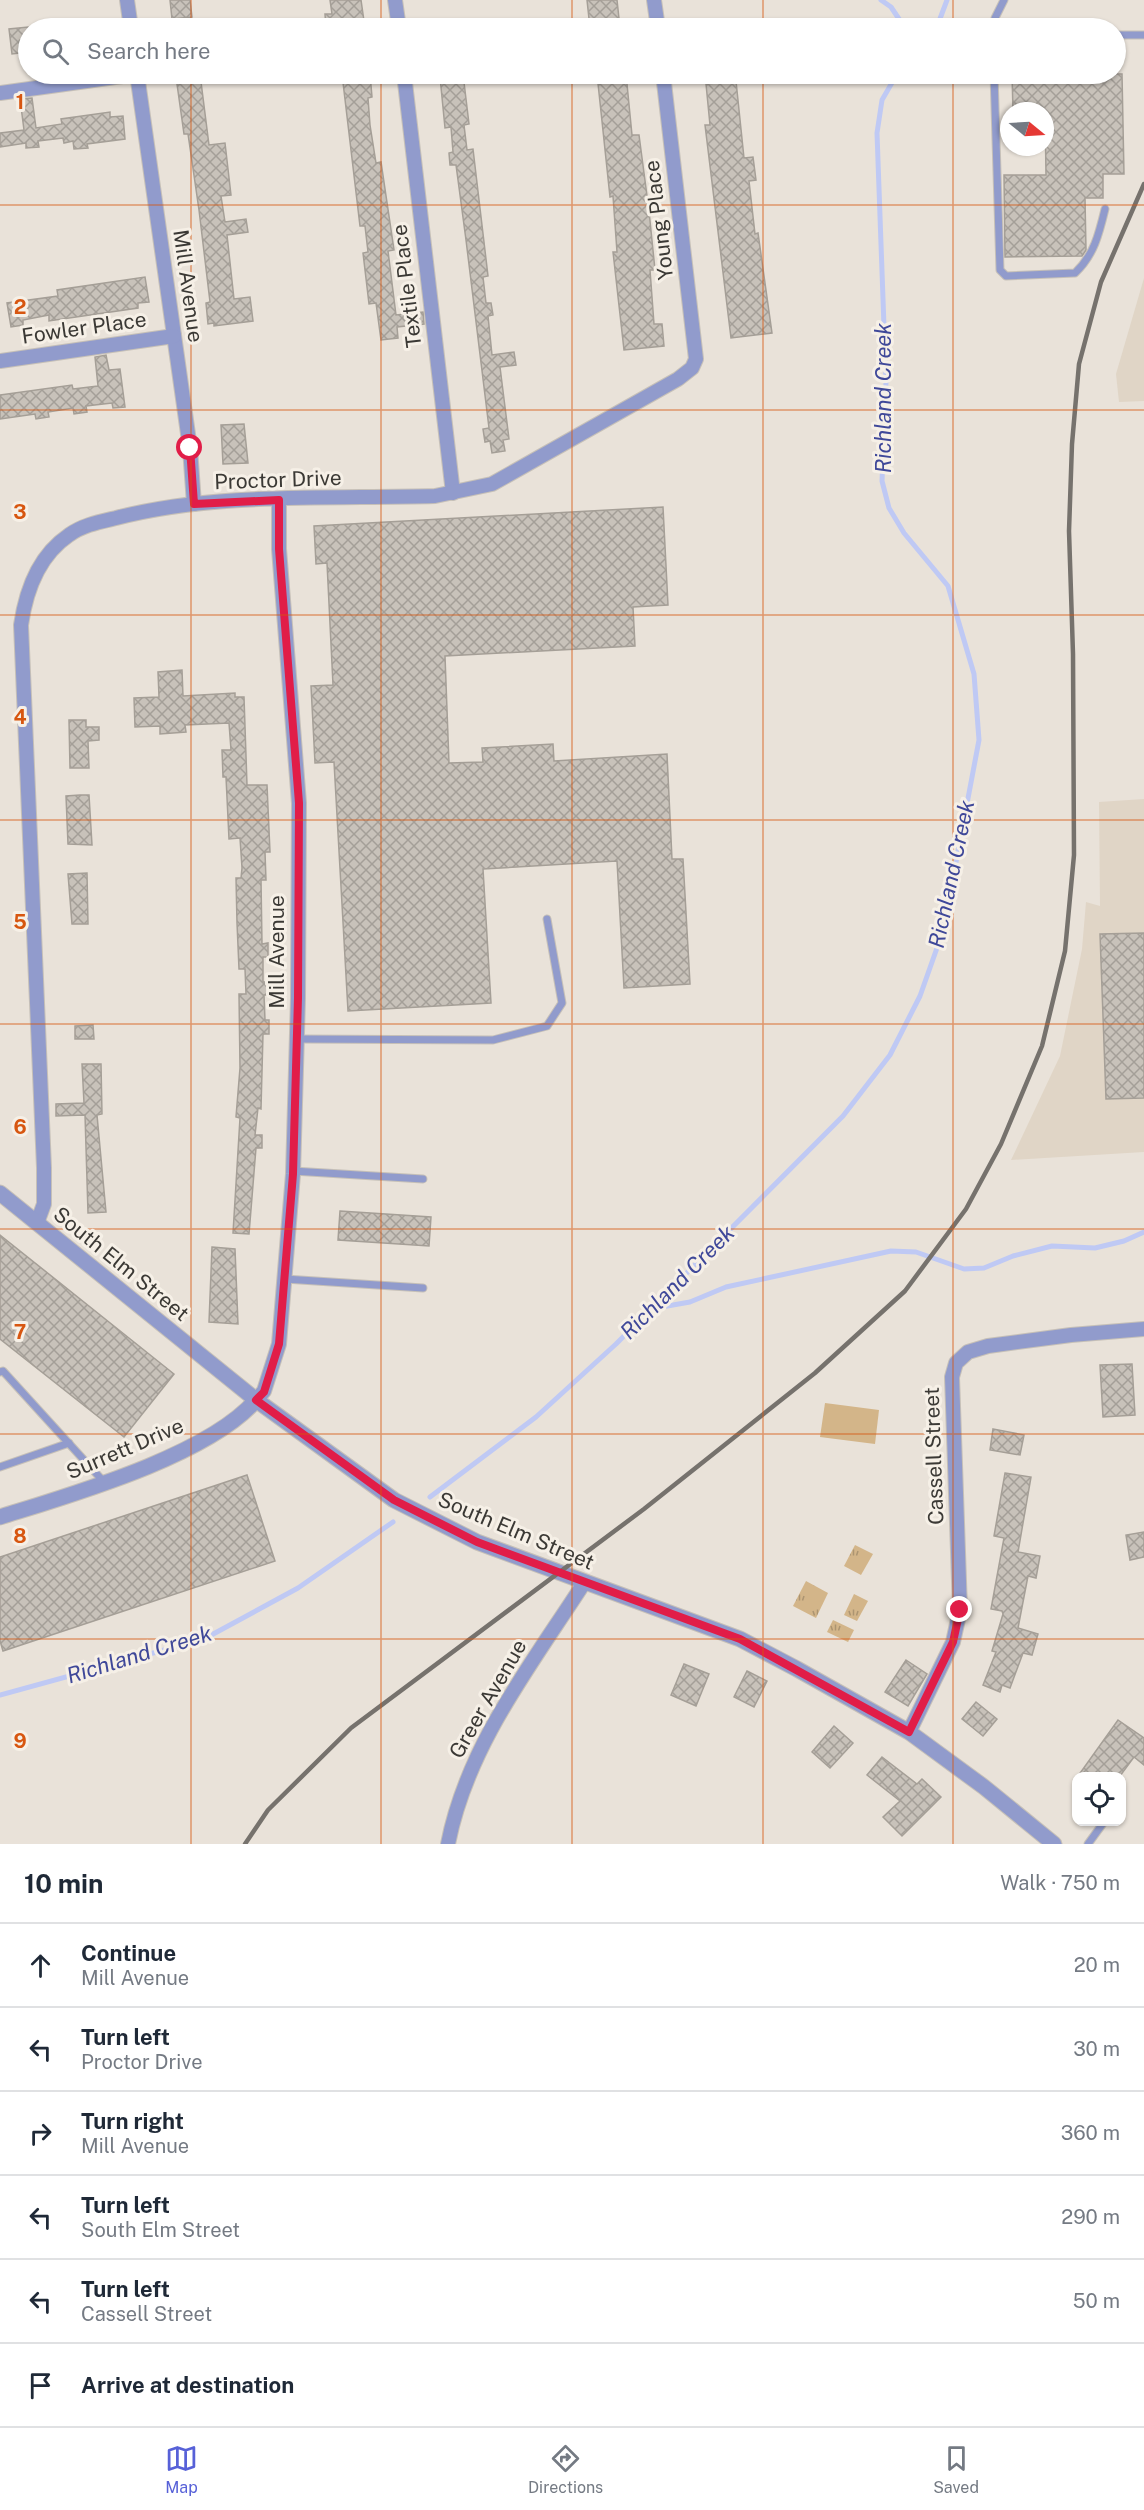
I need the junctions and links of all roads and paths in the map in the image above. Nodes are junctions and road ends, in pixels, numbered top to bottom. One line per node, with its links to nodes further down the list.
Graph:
1 (127, 0): 5 (street)
2 (395, 0): 6 (street)
3 (654, 0): 7 (street)
4 (1004, 0): 8 (lane)
5 (130, 18)
6 (398, 18)
7 (657, 18)
8 (995, 18)
9 (1126, 35): 10 (lane)
10 (1144, 35)
11 (64, 84): 16 (street)
12 (137, 84): 18 (street, Mill Avenue)
13 (405, 84): 21 (street, Textile Place)
14 (664, 84): 20 (street, Young Place)
15 (994, 84): 17 (lane)
16 (0, 93)
17 (1105, 209)
18 (174, 336): 19 (street, Fowler Place); 23 (street, Mill Avenue)
19 (0, 361)
20 (694, 362): 21 (street, Proctor Drive)
21 (453, 493): 22 (street, Proctor Drive)
22 (279, 500): 23 (street, Proctor Drive); 25 (street, Mill Avenue)
23 (194, 504): 29 (street, Proctor Drive)
24 (548, 919): 25 (lane)
25 (297, 1039): 26 (street, Mill Avenue)
26 (293, 1171): 27 (lane); 30 (street, Mill Avenue)
27 (423, 1179)
28 (0, 1193): 29 (street, South Elm Street)
29 (37, 1223): 34 (street, South Elm Street)
30 (285, 1279): 31 (lane); 34 (street, Mill Avenue)
31 (423, 1288)
32 (1144, 1329): 40 (street, Cassell Street)
33 (0, 1372): 35 (lane)
34 (256, 1400): 37 (street, Surrett Drive); 39 (street, South Elm Street)
35 (69, 1443): 36 (lane); 37 (lane)
36 (0, 1467)
37 (105, 1484): 38 (street, Surrett Drive)
38 (1, 1513)
39 (584, 1583): 40 (street, South Elm Street); 42 (street, Greer Avenue)
40 (909, 1732): 43 (street, South Elm Street)
41 (1101, 1826): 44 (lane)
42 (448, 1844)
43 (1054, 1844)
44 (1088, 1844)

